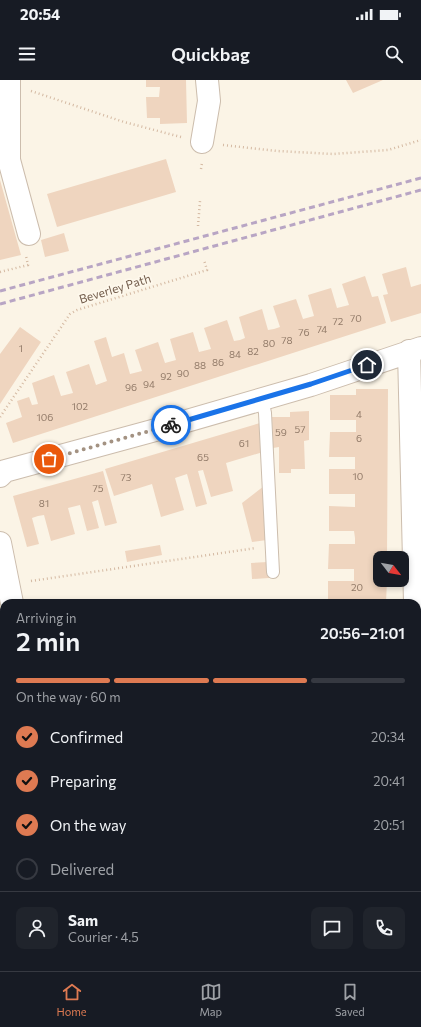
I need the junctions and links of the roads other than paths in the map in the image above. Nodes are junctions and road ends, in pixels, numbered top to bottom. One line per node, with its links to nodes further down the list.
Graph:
1 (9, 80): 4 (street)
2 (207, 80): 3 (street)
3 (202, 142)
4 (29, 234)
5 (415, 349): 6 (street); 11 (street)
6 (262, 399): 7 (street); 9 (lane)
7 (0, 476)
8 (0, 543): 10 (street)
9 (273, 572)
10 (11, 599)
11 (415, 599)

